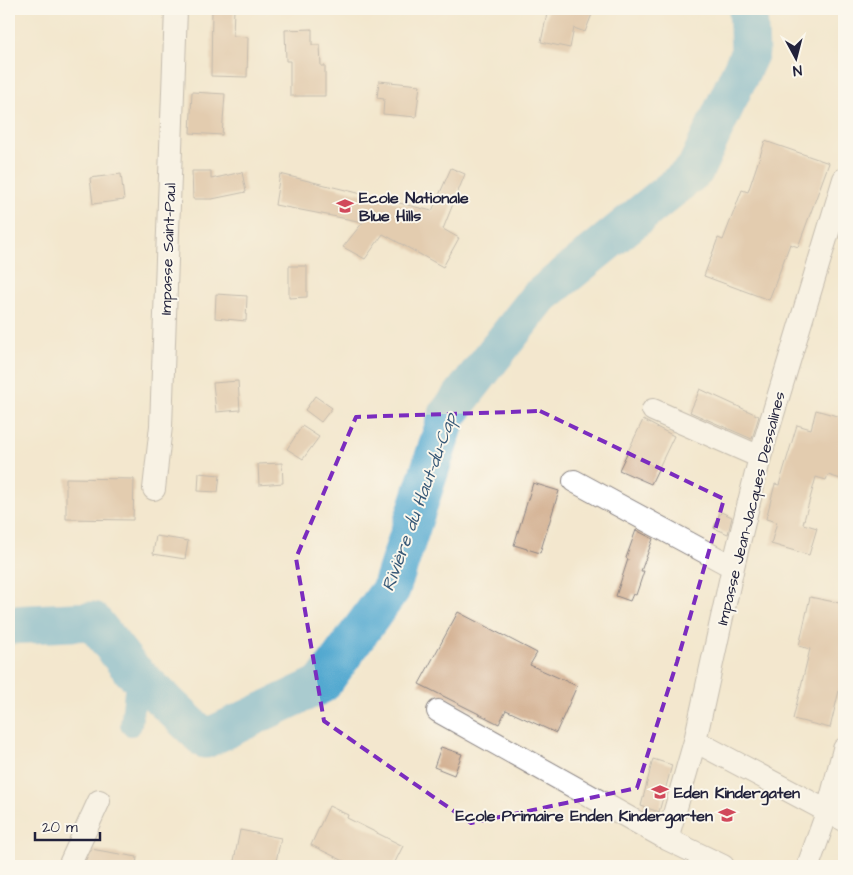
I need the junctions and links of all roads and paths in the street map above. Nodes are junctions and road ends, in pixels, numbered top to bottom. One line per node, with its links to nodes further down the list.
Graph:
1 (176, 9): 6 (street, Impasse Saint-Paul)
2 (844, 179): 4 (street, Impasse Jean-Jacques Dessalines)
3 (653, 410): 4 (street)
4 (760, 457): 7 (street, Impasse Jean-Jacques Dessalines)
5 (574, 481): 7 (street)
6 (154, 490)
7 (733, 567): 9 (street, Impasse Jean-Jacques Dessalines)
8 (438, 711): 13 (street)
9 (695, 741): 12 (street); 13 (street, Impasse Jean-Jacques Dessalines)
10 (844, 749): 12 (street)
11 (99, 801): 14 (street)
12 (836, 815): 16 (street)
13 (666, 839): 15 (street)
14 (69, 866)
15 (723, 866)
16 (808, 866)

